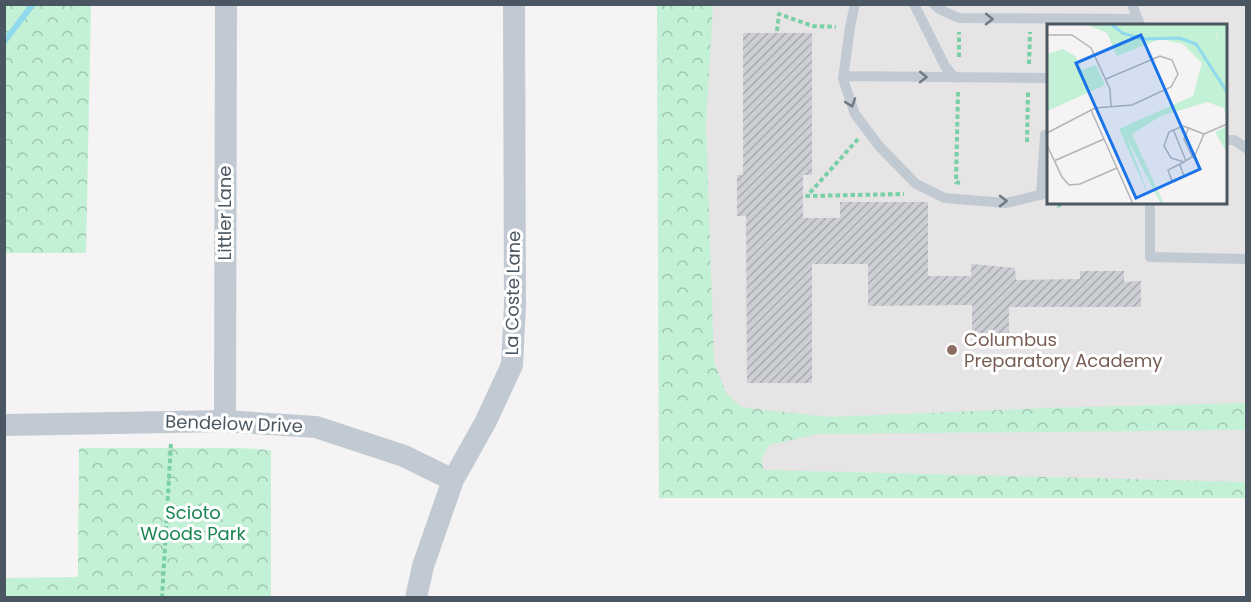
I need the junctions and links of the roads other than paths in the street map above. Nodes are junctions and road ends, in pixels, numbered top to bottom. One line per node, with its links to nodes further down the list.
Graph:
1 (226, 4): 17 (street, Littler Lane)
2 (514, 4): 19 (street, La Coste Lane)
3 (855, 4): 8 (lane)
4 (914, 4): 9 (lane)
5 (934, 4): 7 (lane, one-way to 7)
6 (1132, 4): 7 (lane)
7 (1139, 22)
8 (844, 76): 9 (lane, one-way to 9); 14 (lane, one-way to 14)
9 (956, 78): 10 (lane)
10 (1047, 78)
11 (1047, 135): 14 (lane)
12 (1227, 140): 13 (lane)
13 (1246, 148)
14 (1045, 194)
15 (1150, 204): 16 (lane)
16 (1246, 259)
17 (225, 421): 18 (street, Bendelow Drive); 19 (street, Bendelow Drive)
18 (4, 425)
19 (453, 480): 20 (street, La Coste Lane)
20 (416, 597)

